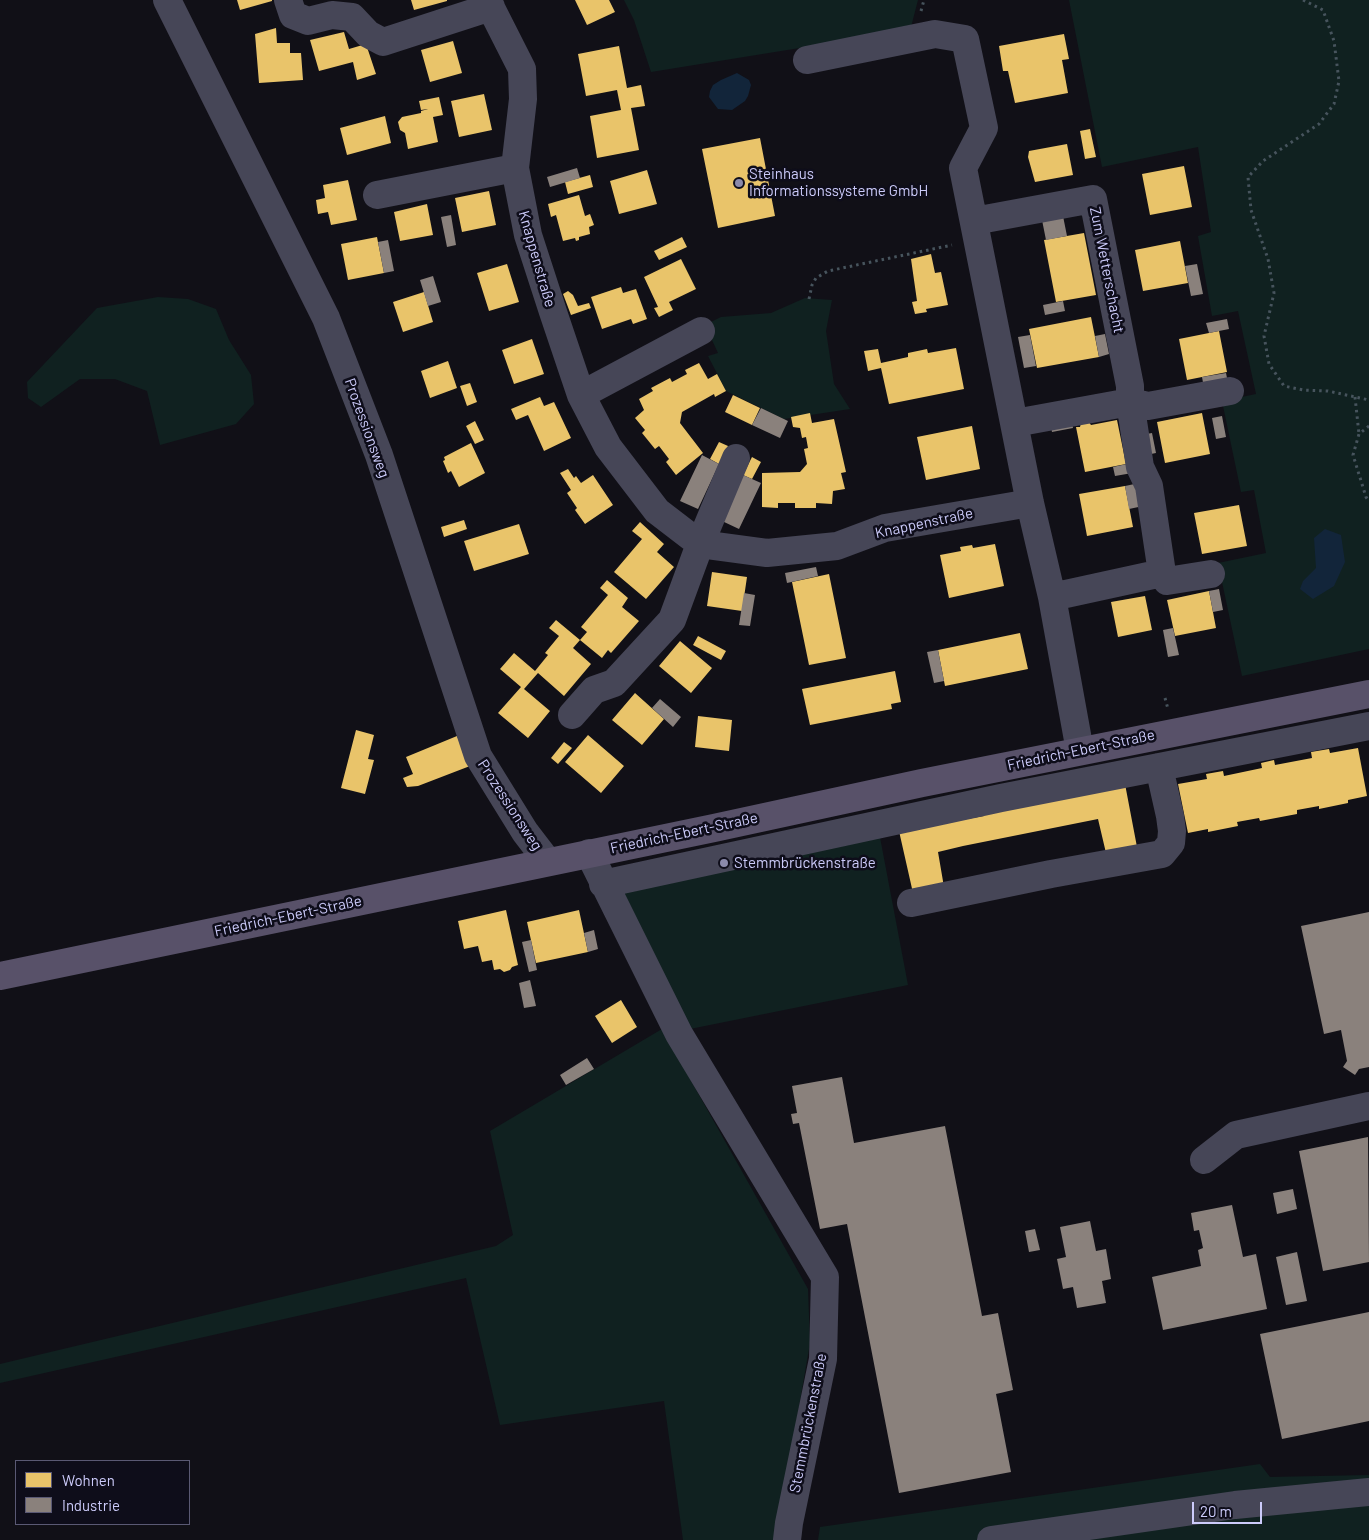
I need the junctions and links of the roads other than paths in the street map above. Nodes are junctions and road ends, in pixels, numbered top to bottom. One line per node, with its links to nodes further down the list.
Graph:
1 (167, 0): 25 (street, Prozessionsweg)
2 (288, 0): 3 (street, Knappenstraße)
3 (489, 4): 5 (street, Knappenstraße)
4 (807, 60): 7 (street)
5 (515, 168): 6 (street); 10 (street, Knappenstraße)
6 (377, 195)
7 (976, 231): 11 (street, Zum Wetterschacht); 12 (street)
8 (701, 331): 10 (street)
9 (1230, 391): 11 (street)
10 (581, 395): 15 (street, Knappenstraße)
11 (1130, 402): 12 (street); 16 (street, Zum Wetterschacht)
12 (1015, 423): 14 (street)
13 (736, 458): 15 (street)
14 (1030, 503): 15 (street, Knappenstraße); 18 (street)
15 (700, 544): 20 (street)
16 (1162, 573): 17 (street); 18 (street)
17 (1211, 574)
18 (1052, 597): 22 (street)
19 (1369, 694): 22 (main road, Friedrich-Ebert-Straße)
20 (572, 715)
21 (1369, 726): 23 (street)
22 (1080, 751): 24 (main road, Friedrich-Ebert-Straße)
23 (1159, 767): 26 (street); 27 (street)
24 (589, 853): 25 (main road, Friedrich-Ebert-Straße); 26 (street)
25 (548, 862): 28 (main road, Friedrich-Ebert-Straße)
26 (604, 884): 32 (street, Stemmbrückenstraße)
27 (911, 903)
28 (0, 976)
29 (1369, 1106): 30 (street)
30 (1204, 1160)
31 (1369, 1492): 33 (street)
32 (787, 1540)
33 (991, 1540)

